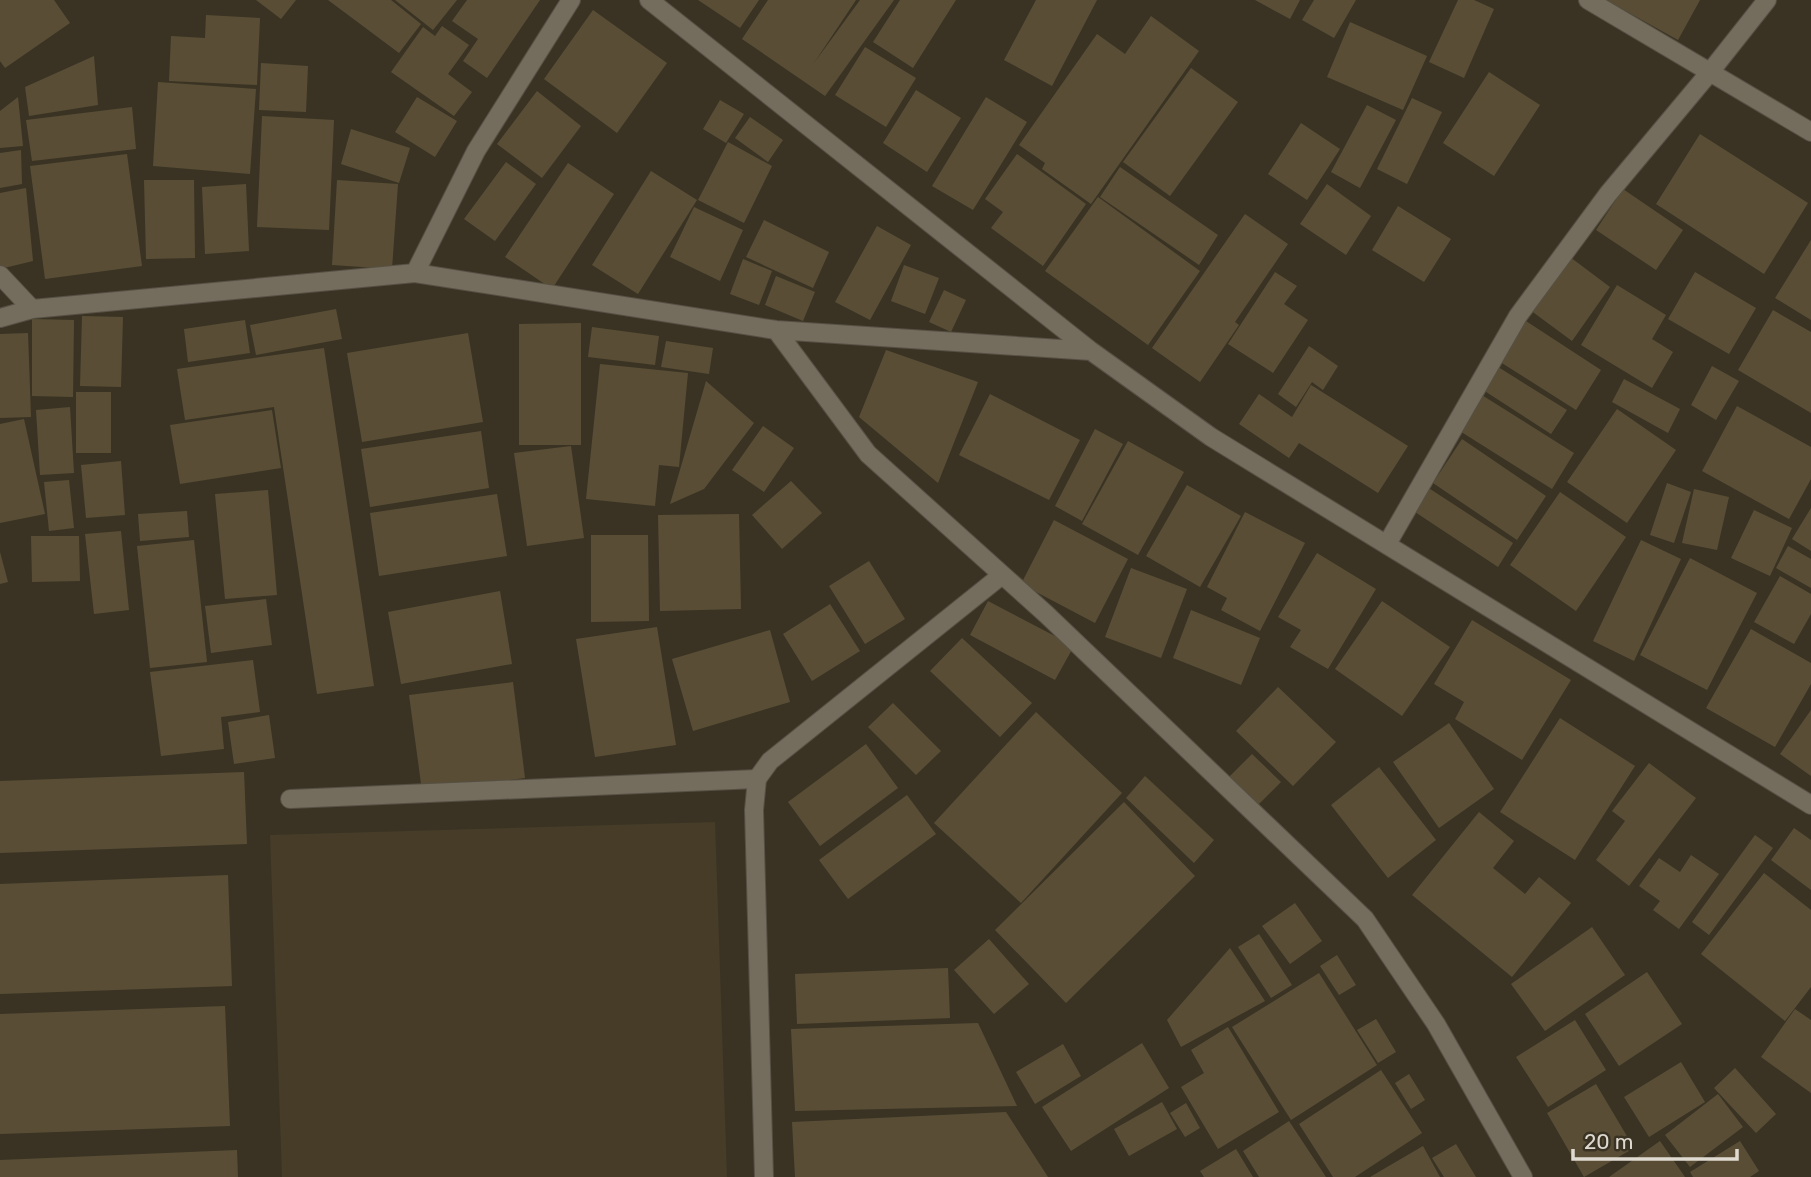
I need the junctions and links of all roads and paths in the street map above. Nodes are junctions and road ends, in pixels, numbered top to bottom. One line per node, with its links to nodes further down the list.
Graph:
1 (571, 0): 7 (street)
2 (649, 0): 12 (street)
3 (1588, 0): 5 (street)
4 (1767, 0): 5 (street)
5 (1710, 72): 6 (street); 13 (street)
6 (1811, 132)
7 (415, 274): 9 (street); 11 (street)
8 (0, 275): 9 (street)
9 (32, 309): 10 (street)
10 (0, 318)
11 (776, 330): 12 (street); 14 (street)
12 (1091, 351): 13 (street)
13 (1387, 544): 17 (street)
14 (1002, 575): 15 (street); 19 (street)
15 (757, 779): 16 (street); 18 (street)
16 (290, 799)
17 (1811, 805)
18 (764, 1177)
19 (1523, 1177)

